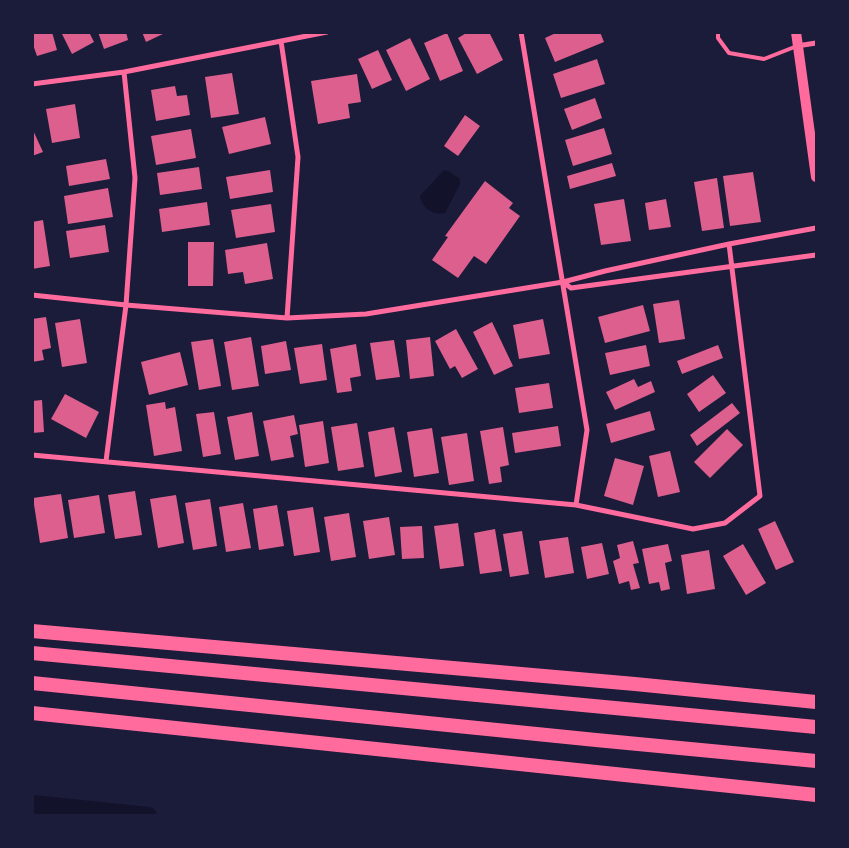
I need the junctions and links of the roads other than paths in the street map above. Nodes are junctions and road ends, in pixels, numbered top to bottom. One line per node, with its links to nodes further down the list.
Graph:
1 (327, 32): 5 (street)
2 (521, 32): 15 (street)
3 (718, 32): 7 (lane)
4 (796, 32): 7 (main road)
5 (281, 41): 8 (street); 18 (street)
6 (816, 43): 7 (street)
7 (798, 46): 10 (main road)
8 (124, 72): 9 (street); 17 (street)
9 (32, 84)
10 (816, 177)
11 (816, 228): 12 (street)
12 (729, 244): 14 (street); 15 (street)
13 (816, 255): 14 (street)
14 (732, 266): 15 (street); 21 (street)
15 (563, 282): 18 (street); 21 (street)
16 (32, 295): 17 (street)
17 (126, 305): 18 (street); 20 (street)
18 (286, 318)
19 (32, 455): 20 (street)
20 (106, 462): 21 (street)
21 (576, 504)
22 (32, 631): 25 (highway)
23 (32, 653): 27 (highway)
24 (32, 683): 28 (highway)
25 (816, 702)
26 (32, 713): 29 (highway)
27 (816, 728)
28 (816, 761)
29 (816, 795)

